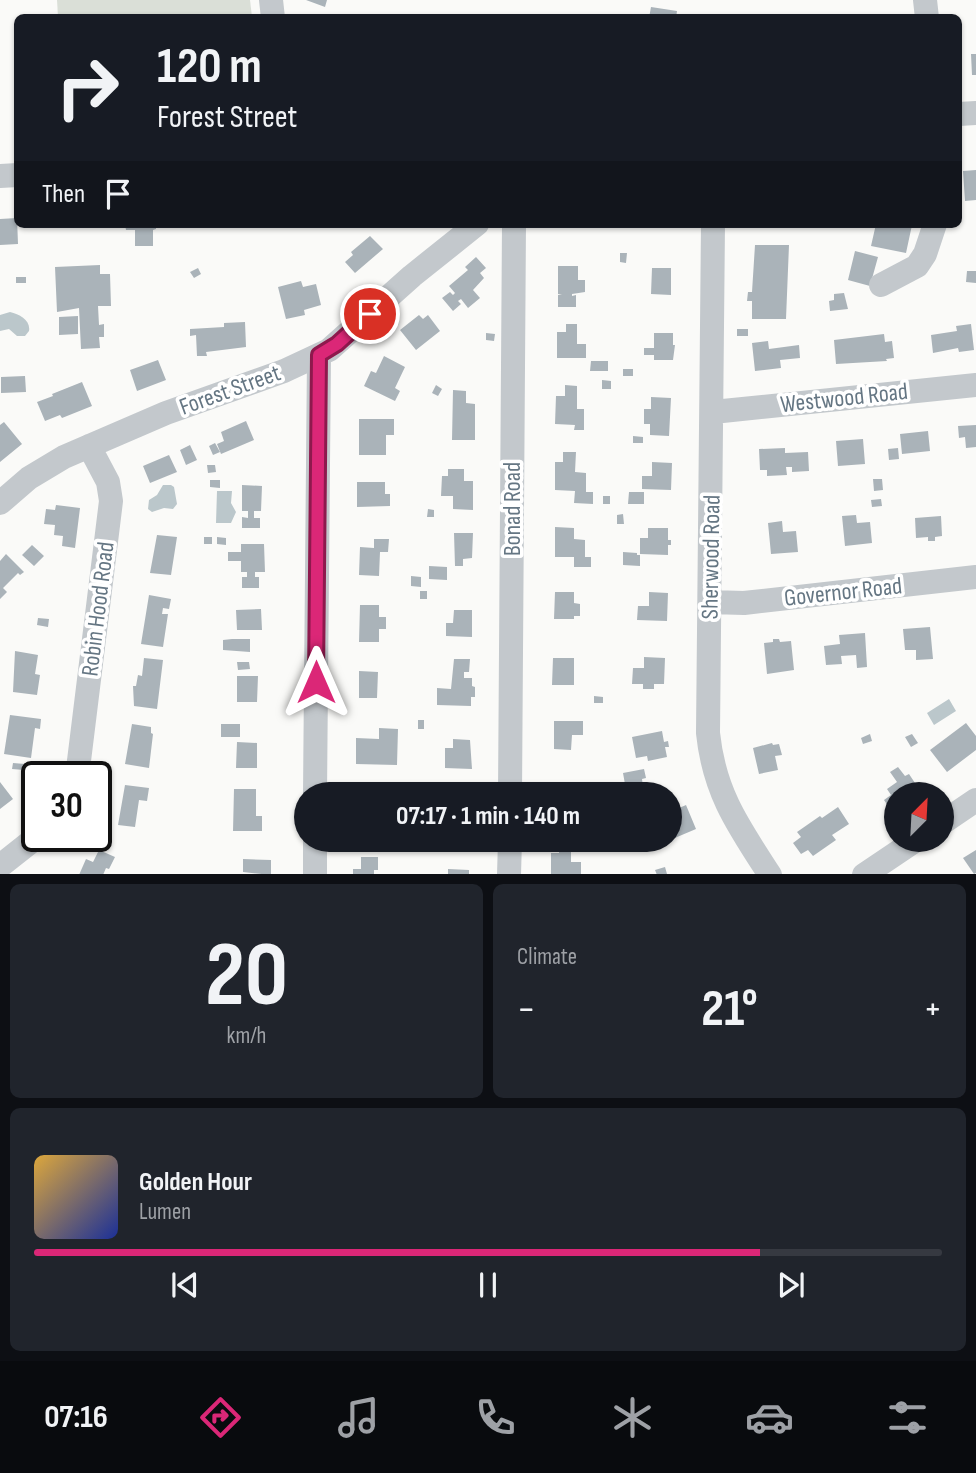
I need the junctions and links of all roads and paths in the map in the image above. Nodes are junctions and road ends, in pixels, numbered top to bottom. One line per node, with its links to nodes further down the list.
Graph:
1 (472, 228): 6 (street, Forest Street)
2 (514, 228): 15 (street, Bonad Road)
3 (713, 228): 8 (street, Sherwood Road)
4 (934, 228): 5 (street)
5 (881, 285)
6 (319, 355): 9 (street, Forest Street); 14 (street)
7 (976, 384): 8 (street, Westwood Road)
8 (713, 412): 12 (street, Sherwood Road)
9 (89, 446): 10 (street, Forest Street); 13 (street, Robin Hood Road)
10 (0, 503)
11 (976, 577): 12 (street, Governor Road)
12 (710, 602): 25 (street, Sherwood Road)
13 (79, 761)
14 (315, 782)
15 (510, 782)
16 (976, 800): 17 (street)
17 (954, 815)
18 (21, 849): 22 (street)
19 (315, 852): 23 (street)
20 (510, 852): 24 (street)
21 (898, 852): 26 (street)
22 (0, 866)
23 (315, 874)
24 (509, 874)
25 (770, 874)
26 (864, 874)

